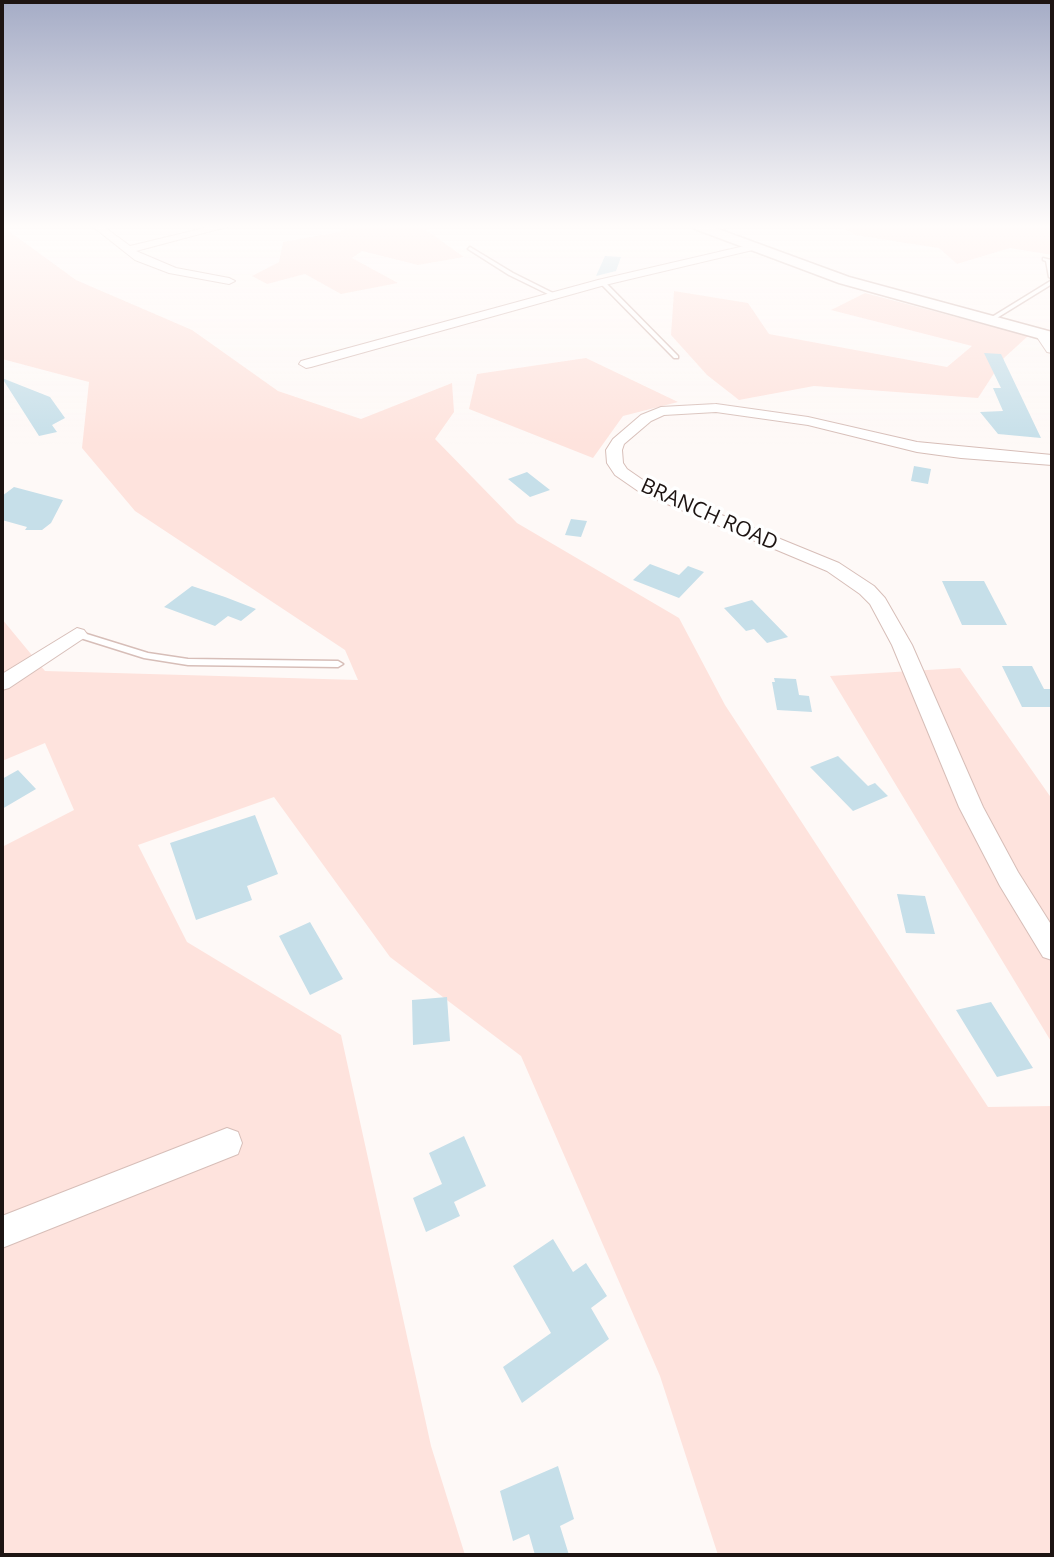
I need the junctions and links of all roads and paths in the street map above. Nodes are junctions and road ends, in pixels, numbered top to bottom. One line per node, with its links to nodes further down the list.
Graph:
1 (541, 299): 9 (street)
2 (618, 299): 8 (lane)
3 (912, 299): 5 (street)
4 (1022, 299): 5 (lane)
5 (990, 320): 6 (street)
6 (1046, 335): 7 (street)
7 (1052, 349)
8 (676, 357)
9 (306, 364)
10 (1052, 460): 14 (street, BRANCH ROAD)
11 (77, 634): 12 (lane); 13 (street)
12 (338, 664)
13 (2, 682)
14 (1052, 949)
15 (227, 1143): 16 (street)
16 (2, 1232)

